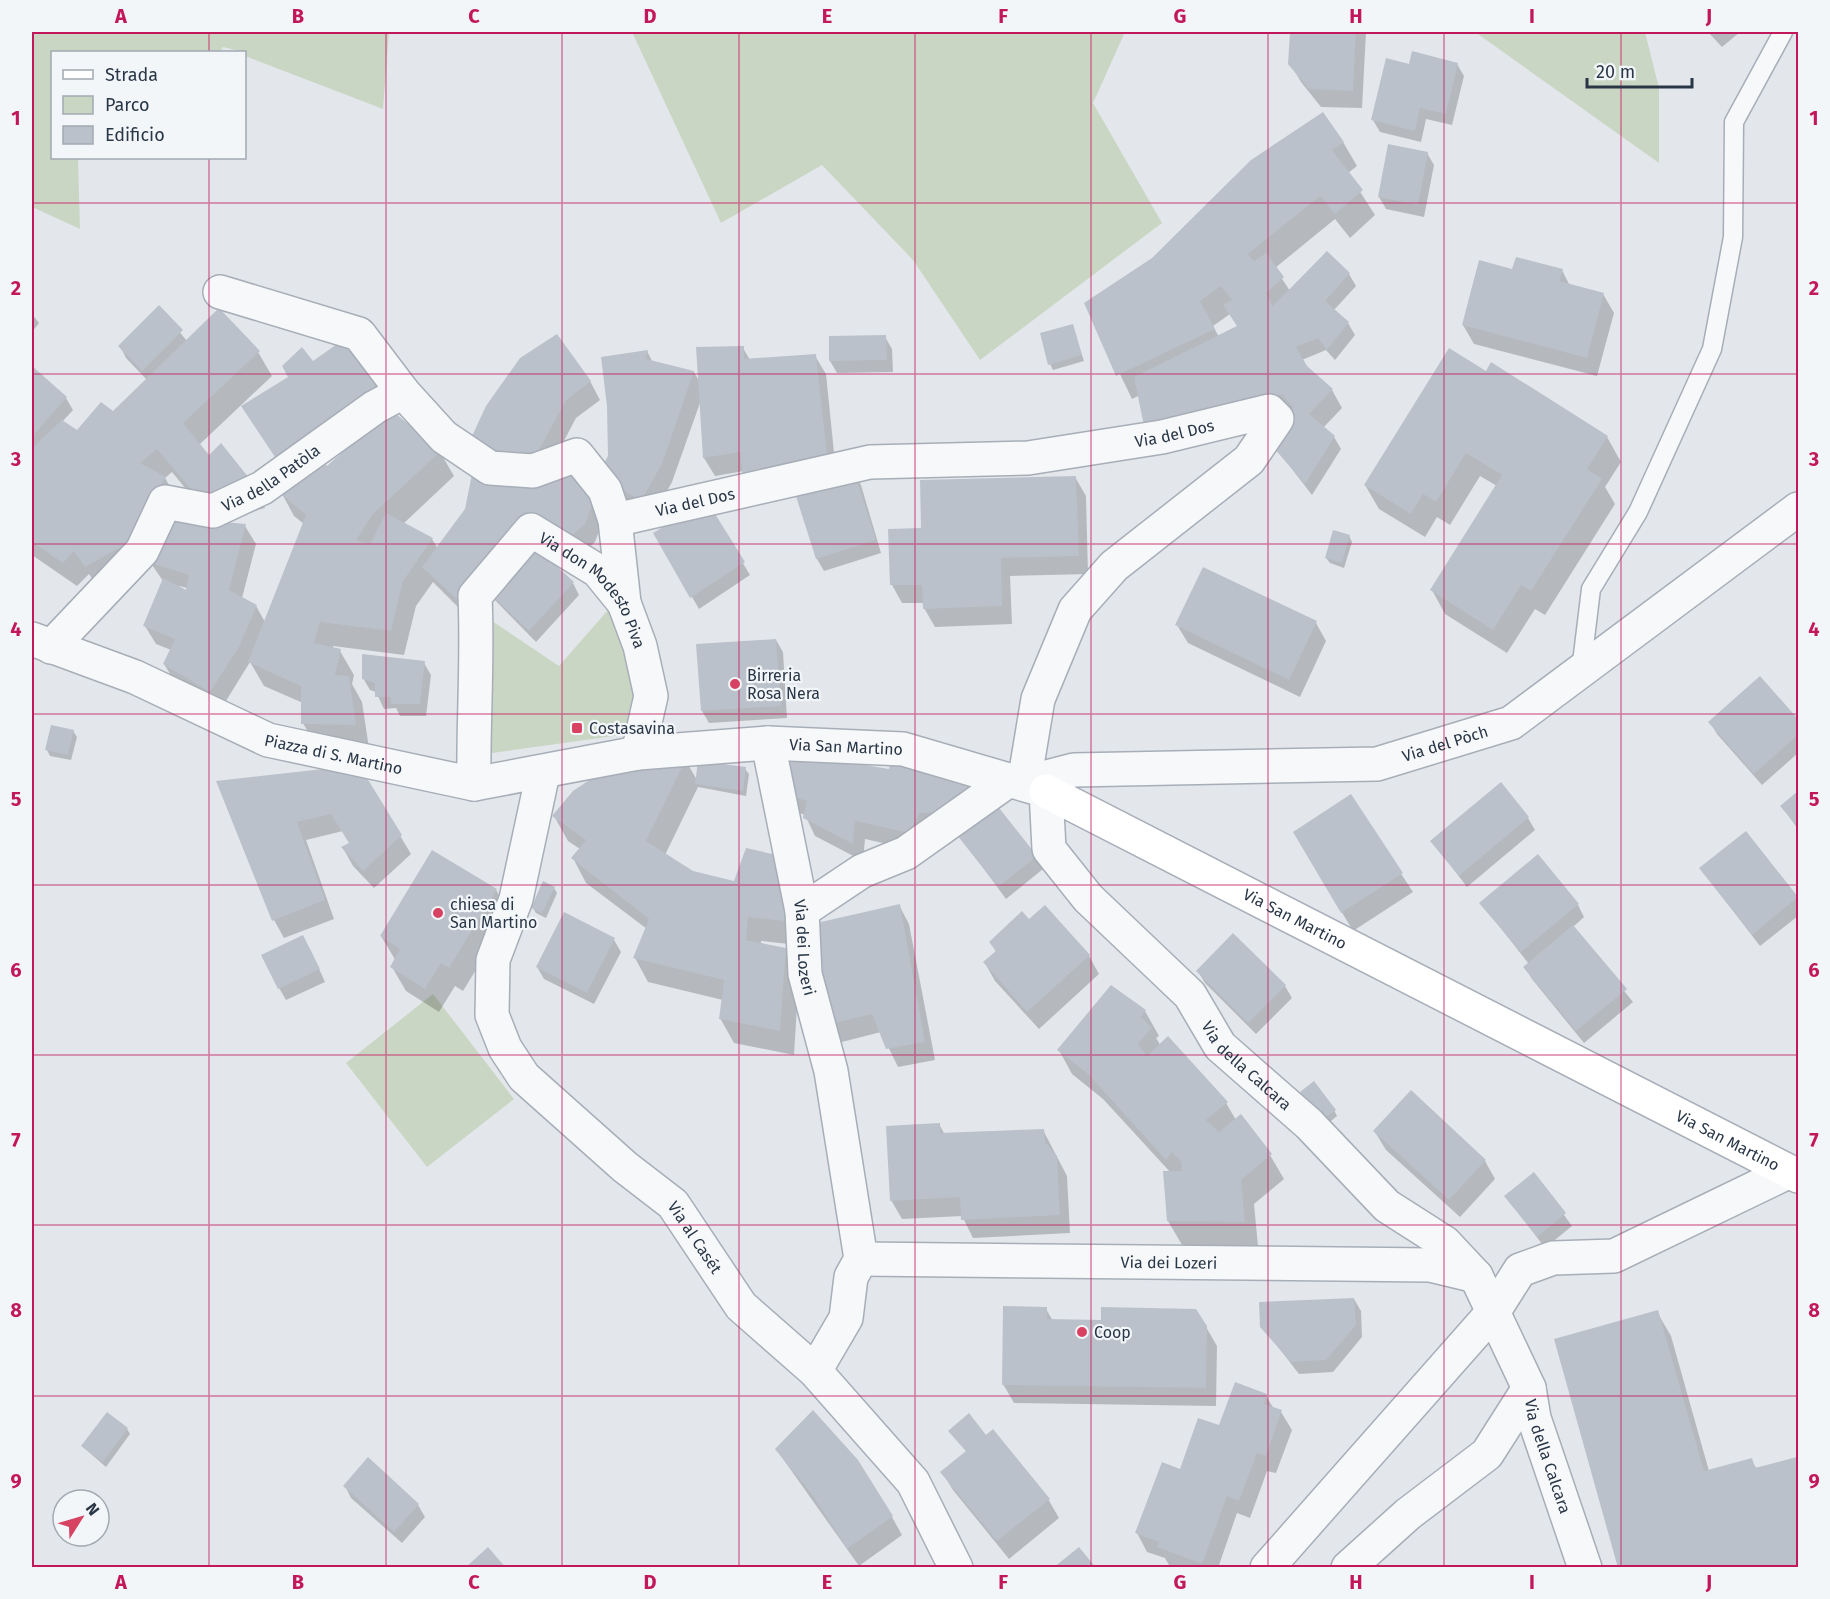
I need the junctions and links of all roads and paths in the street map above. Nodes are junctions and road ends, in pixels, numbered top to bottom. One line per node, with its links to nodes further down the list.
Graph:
1 (1784, 32): 8 (lane)
2 (220, 292): 3 (street)
3 (403, 392): 5 (street); 7 (street, Via della Patòla)
4 (1798, 509): 8 (street, Via del Pòch)
5 (615, 520): 6 (street); 13 (street, Via del Dos)
6 (624, 603): 10 (street, Via don Modesto Piva); 12 (street, Via don Modesto Piva)
7 (41, 643): 12 (street, Piazza di S. Martino)
8 (1581, 671): 13 (street, Via del Pòch)
9 (768, 743): 10 (street, Piazza di S. Martino); 13 (street, Via San Martino); 14 (street, Via dei Lozeri)
10 (638, 753): 11 (street, Piazza di S. Martino)
11 (543, 773): 12 (street, Piazza di S. Martino); 19 (street, Via al Casét)
12 (474, 784)
13 (1026, 785): 14 (street); 15 (street, Via San Martino); 17 (street, Via della Calcara)
14 (802, 911): 16 (street, Via dei Lozeri)
15 (1793, 1174): 18 (street)
16 (861, 1259): 17 (street, Via dei Lozeri); 19 (street)
17 (1476, 1276): 18 (street, Via della Calcara)
18 (1494, 1311): 20 (street, Via della Calcara); 22 (street)
19 (815, 1371): 21 (street, Via al Casét)
20 (1529, 1388): 23 (street); 24 (street, Via della Calcara)
21 (956, 1568)
22 (1267, 1568)
23 (1347, 1568)
24 (1585, 1568)

